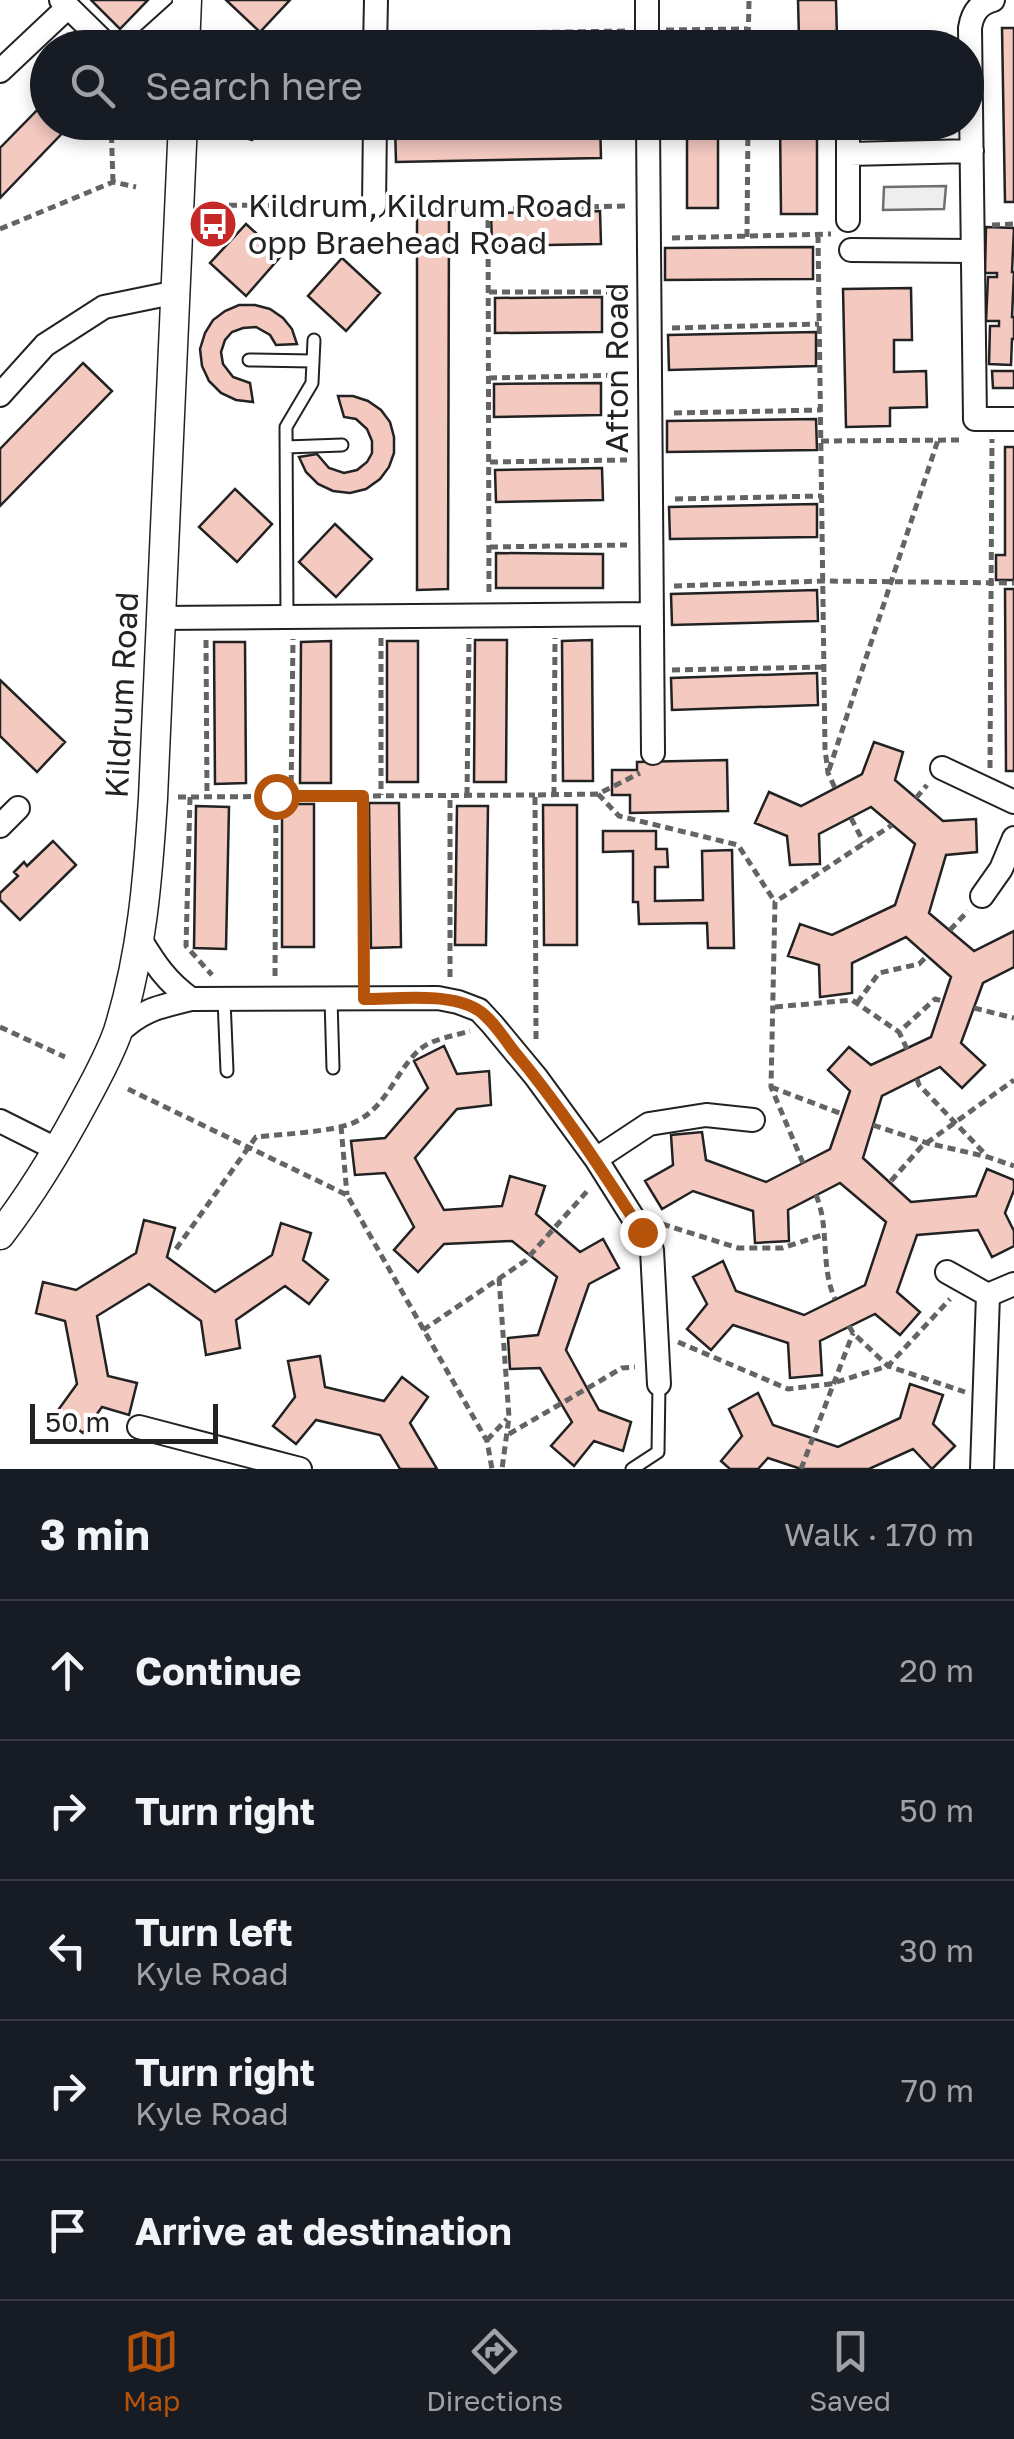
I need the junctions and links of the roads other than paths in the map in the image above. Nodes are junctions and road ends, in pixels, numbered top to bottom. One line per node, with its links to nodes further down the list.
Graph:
1 (376, 0): 10 (street)
2 (648, 0): 11 (street)
3 (65, 3): 6 (street); 7 (street)
4 (187, 3): 8 (street); 9 (street)
5 (976, 3): 12 (street)
6 (39, 30)
7 (92, 30)
8 (159, 30)
9 (186, 30)
10 (378, 30)
11 (648, 30)
12 (970, 30)
13 (30, 40): 14 (street)
14 (0, 71)
15 (182, 140): 26 (street, Kildrum Road)
16 (374, 140): 22 (street)
17 (648, 140): 34 (street, Afton Road)
18 (849, 140): 21 (street)
19 (972, 140): 20 (street)
20 (972, 151): 21 (street); 25 (street)
21 (849, 154): 23 (street)
22 (376, 209)
23 (848, 220)
24 (851, 250): 25 (street)
25 (972, 251): 31 (street)
26 (176, 292): 30 (street); 36 (street, Kildrum Road)
27 (314, 340): 29 (lane)
28 (248, 360): 29 (lane)
29 (312, 361): 33 (lane)
30 (0, 395)
31 (1003, 419)
32 (342, 445): 33 (lane)
33 (286, 446): 35 (lane)
34 (651, 614): 35 (street); 37 (street, Afton Road)
35 (290, 617): 36 (street)
36 (160, 618): 44 (street, Kildrum Road)
37 (654, 753)
38 (942, 768): 39 (street)
39 (1014, 802)
40 (18, 808): 41 (street)
41 (0, 826)
42 (1014, 838): 43 (street)
43 (982, 896)
44 (140, 939): 47 (street); 48 (street, Kildrum Road)
45 (229, 999): 46 (street); 47 (street); 50 (lane)
46 (331, 999): 49 (lane); 54 (street)
47 (190, 1000): 48 (street)
48 (117, 1034): 53 (street, Kildrum Road)
49 (333, 1068)
50 (227, 1071)
51 (753, 1120): 54 (street)
52 (0, 1121): 53 (street)
53 (58, 1150): 55 (street, Kildrum Road)
54 (600, 1166): 59 (street)
55 (0, 1235)
56 (957, 1278): 58 (street)
57 (1014, 1284): 58 (street)
58 (988, 1295): 63 (street)
59 (659, 1375): 62 (lane)
60 (139, 1427): 61 (street)
61 (300, 1469)
62 (632, 1469)
63 (982, 1469)

